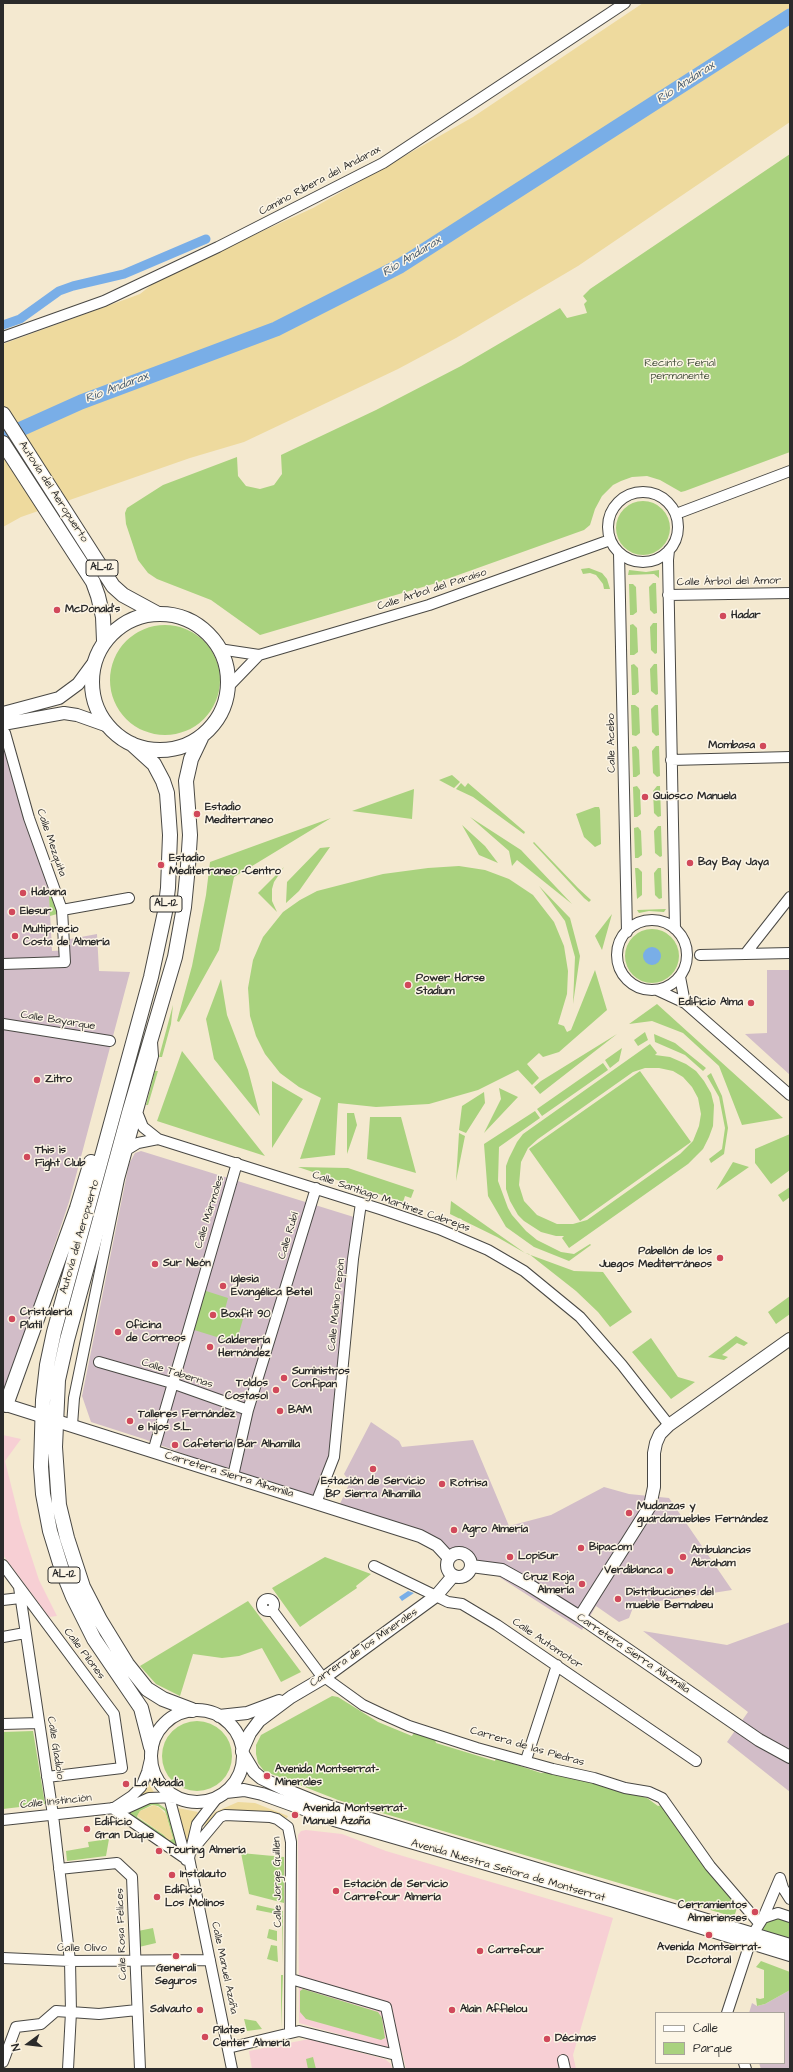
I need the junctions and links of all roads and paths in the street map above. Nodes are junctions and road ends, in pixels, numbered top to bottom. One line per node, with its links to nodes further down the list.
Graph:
1 (625, 3): 2 (street, Camino Ribera del Andarax)
2 (3, 337)
3 (3, 414): 12 (highway, Autovía del Aeropuerto / AL-12)
4 (3, 443): 13 (highway, Autovía del Aeropuerto / AL-12)
5 (790, 471): 6 (street)
6 (676, 514): 7 (street); 8 (street)
7 (610, 540): 9 (street); 15 (street, Calle Árbol del Paraíso)
8 (669, 550): 9 (street); 11 (street)
9 (619, 553): 29 (street, Calle Acebo)
10 (790, 593): 11 (street, Calle Árbol del Amor)
11 (668, 595): 24 (street)
12 (158, 614): 13 (highway, AL-12); 14 (highway, AL-12)
13 (104, 641): 16 (highway, AL-12)
14 (219, 649): 15 (street); 17 (highway, AL-12)
15 (259, 655): 17 (street)
16 (92, 665): 18 (main road); 19 (highway, AL-12)
17 (229, 686): 21 (highway, AL-12)
18 (3, 713)
19 (108, 726): 20 (main road); 22 (highway, AL-12)
20 (4, 729): 27 (street, Calle Mezquita)
21 (201, 738): 22 (highway, AL-12); 43 (highway, Autovía del Aeropuerto / AL-12)
22 (132, 744): 41 (highway, Autovía del Aeropuerto / AL-12)
23 (790, 757): 24 (street)
24 (672, 760): 28 (street)
25 (790, 897): 31 (street)
26 (129, 898): 27 (street)
27 (62, 910): 34 (street, Calle Mezquita)
28 (675, 928): 29 (street); 30 (street)
29 (627, 932): 37 (street)
30 (686, 942): 33 (street); 35 (street)
31 (746, 953): 32 (street); 33 (street)
32 (790, 953)
33 (700, 955): 35 (street)
34 (3, 964)
35 (686, 965): 36 (street)
36 (680, 977): 37 (street); 38 (street)
37 (657, 990): 38 (street)
38 (685, 1003): 42 (street)
39 (3, 1024): 40 (street, Calle Bayarque)
40 (110, 1042)
41 (124, 1072): 52 (highway); 54 (highway, Autovía del Aeropuerto / AL-12)
42 (790, 1096)
43 (135, 1107): 44 (street, Calle Santiago Martinez Cabrejas); 45 (highway, Autovía del Aeropuerto / AL-12)
44 (158, 1139): 45 (street, Calle Santiago Martinez Cabrejas); 46 (street, Calle Santiago Martinez Cabrejas)
45 (122, 1152): 54 (highway, Autovía del Aeropuerto / AL-12); 55 (street)
46 (237, 1163): 47 (street, Calle Santiago Martinez Cabrejas); 51 (street, Calle Mármoles)
47 (316, 1188): 48 (street, Calle Santiago Martinez Cabrejas); 53 (street, Calle Rubí)
48 (361, 1203): 56 (street, Calle Santiago Martinez Cabrejas); 59 (street, Calle Molino Pepón)
49 (790, 1339): 56 (main road)
50 (99, 1362): 51 (street, Calle Tabernas)
51 (172, 1383): 53 (street, Calle Tabernas); 57 (street, Calle Mármoles)
52 (5, 1405): 54 (main road, Carretera Sierra Alhamilla)
53 (248, 1410): 58 (street, Calle Rubí)
54 (49, 1418): 55 (main road, Carretera Sierra Alhamilla); 75 (highway, Autovía del Aeropuerto / AL-12); 79 (highway, Autovía del Aeropuerto / AL-12)
55 (72, 1425): 57 (main road, Carretera Sierra Alhamilla)
56 (669, 1425): 69 (main road)
57 (153, 1452): 58 (main road, Carretera Sierra Alhamilla)
58 (233, 1476): 59 (main road, Carretera Sierra Alhamilla)
59 (316, 1503): 60 (main road, Carretera Sierra Alhamilla)
60 (449, 1558): 63 (main road); 64 (main road)
61 (3, 1566): 65 (street, Calle Pilones)
62 (374, 1566): 66 (street, Calle Automotor)
63 (471, 1566): 64 (main road); 69 (main road, Carretera Sierra Alhamilla)
64 (453, 1576): 66 (main road, Carrera de los Minerales)
65 (20, 1592): 67 (street); 70 (street, Calle Gladiolo); 84 (street, Calle Pilones)
66 (436, 1596): 72 (street, Calle Automotor); 73 (main road, Carrera de los Minerales)
67 (3, 1600)
68 (272, 1610): 73 (street, Carrera de las Piedras)
69 (580, 1617): 81 (main road, Carretera Sierra Alhamilla)
70 (25, 1633): 71 (street); 77 (street, Calle Gladiolo)
71 (3, 1637)
72 (558, 1665): 82 (street); 83 (street, Calle Automotor)
73 (325, 1677): 74 (main road, Carrera de los Minerales); 82 (street, Carrera de las Piedras)
74 (291, 1697): 76 (main road, Carrera de los Minerales); 80 (main road, Carrera de los Minerales)
75 (192, 1710): 76 (main road); 79 (main road)
76 (219, 1716): 80 (main road)
77 (39, 1723): 78 (street); 84 (street, Calle Gladiolo)
78 (3, 1724)
79 (151, 1751): 85 (main road); 87 (street, Calle Instinción)
80 (242, 1752): 86 (main road); 94 (main road, Avenida Nuestra Señora de Montserrat)
81 (789, 1757)
82 (526, 1760): 94 (street, Carrera de las Piedras)
83 (696, 1761)
84 (48, 1776): 88 (street, Calle Gladiolo)
85 (171, 1795): 86 (main road); 87 (street, Calle Instinción); 90 (street, Calle Manuel Azaña)
86 (221, 1795): 90 (street, Calle Manuel Azaña); 94 (main road, Avenida Nuestra Señora de Montserrat)
87 (113, 1808): 88 (street, Calle Instinción); 90 (street)
88 (53, 1815): 89 (street, Calle Instinción); 91 (street, Calle Gladiolo)
89 (3, 1820)
90 (188, 1857): 99 (street, Calle Manuel Azaña); 101 (street, Calle Jorge Guillén)
91 (59, 1869): 98 (street, Calle Rosa Felices); 100 (street, Calle Gladiolo)
92 (790, 1899): 94 (street)
93 (790, 1917): 94 (street)
94 (756, 1930): 95 (main road, Avenida Nuestra Señora de Montserrat); 96 (main road, Avenida Nuestra Señora de Montserrat); 104 (street)
95 (790, 1944)
96 (790, 1955)
97 (3, 1958): 100 (street, Calle Olivo)
98 (136, 1960): 99 (street, Calle Olivo); 100 (street, Calle Olivo); 102 (street, Calle Rosa Felices)
99 (210, 1960): 106 (street, Calle Manuel Azaña)
100 (70, 1961): 103 (street, Calle Gladiolo)
101 (291, 1979): 105 (street, Calle Jorge Guillén); 107 (street)
102 (137, 2010): 103 (street); 110 (street, Calle Rosa Felices)
103 (71, 2012): 108 (street); 109 (street, Calle Gladiolo)
104 (727, 2012)
105 (295, 2032): 106 (street); 107 (street)
106 (228, 2048): 111 (street, Calle Manuel Azaña)
107 (396, 2055): 112 (street)
108 (3, 2062)
109 (68, 2069)
110 (140, 2069)
111 (232, 2069)
112 (399, 2069)

